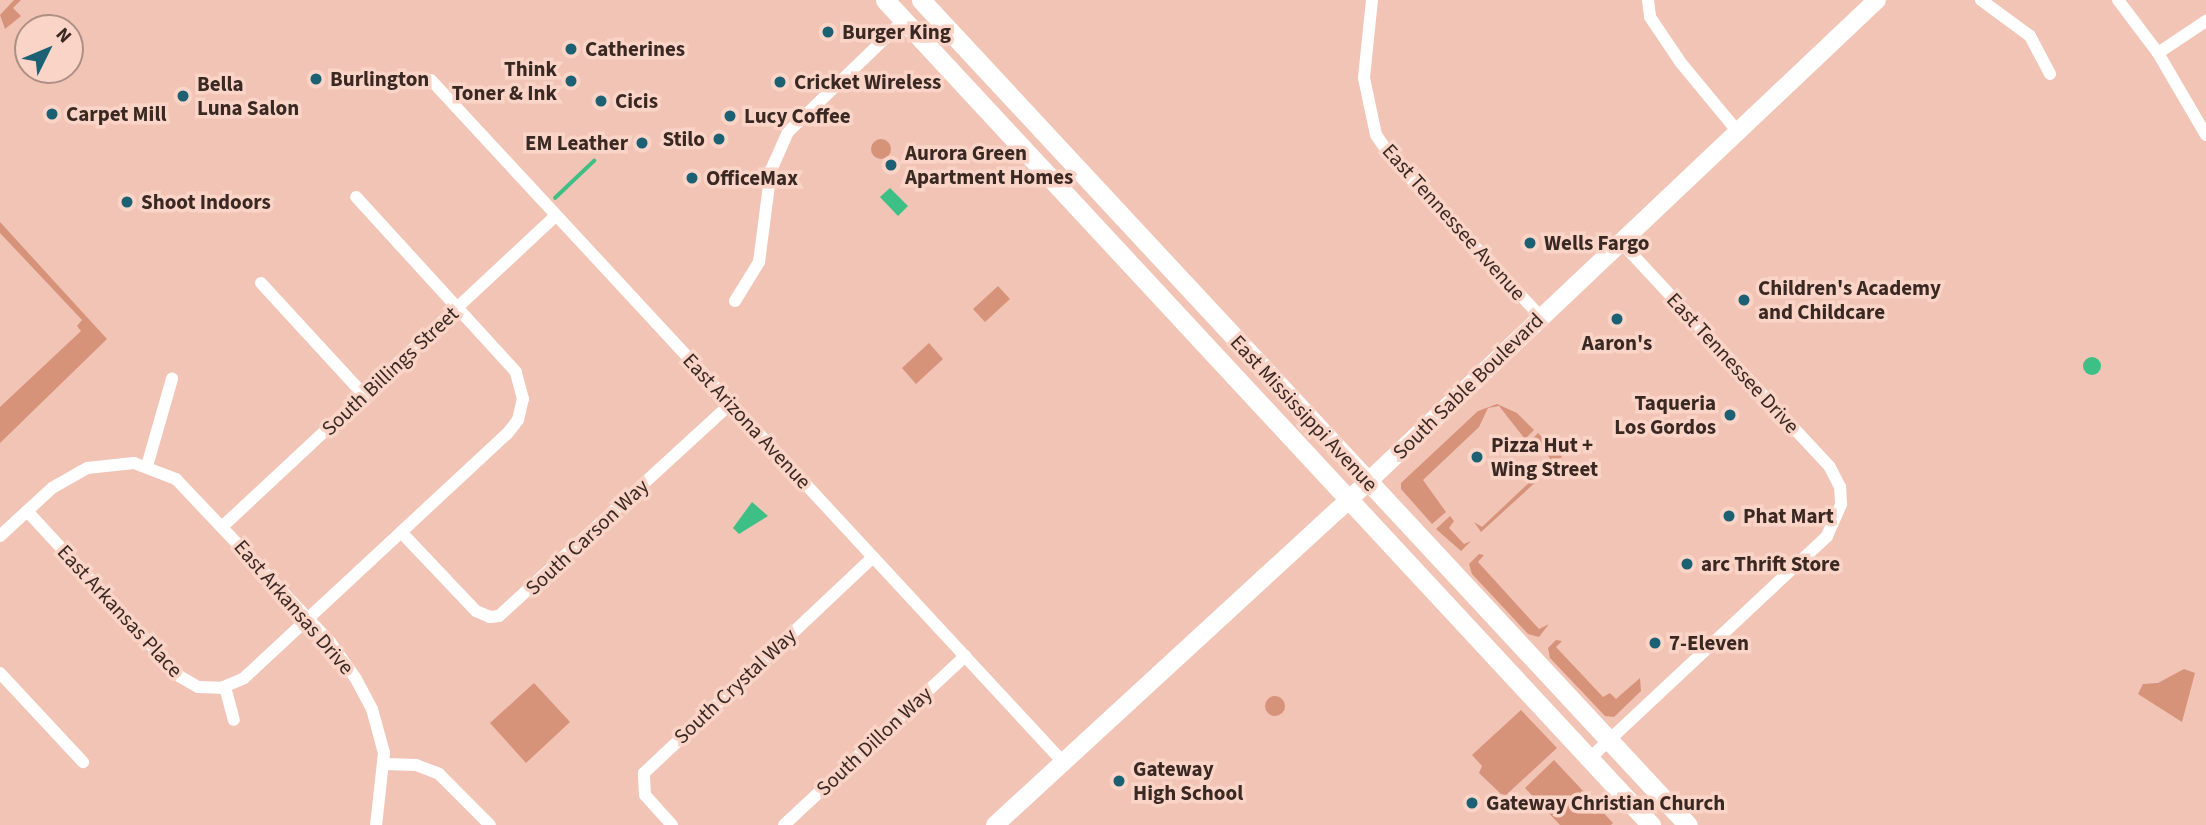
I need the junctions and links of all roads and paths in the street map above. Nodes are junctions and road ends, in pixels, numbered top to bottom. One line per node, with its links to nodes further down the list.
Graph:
1 (885, 0): 8 (main road, East Mississippi Avenue)
2 (1373, 0): 21 (street, East Tennessee Avenue)
3 (1648, 0): 13 (street)
4 (1877, 0): 13 (main road, South Sable Boulevard)
5 (1981, 0): 11 (street)
6 (2118, 0): 10 (street)
7 (923, 1): 8 (main road); 26 (main road, East Mississippi Avenue)
8 (904, 20): 19 (street); 27 (main road, East Mississippi Avenue)
9 (2206, 21): 10 (street)
10 (2158, 53): 14 (street)
11 (2050, 74)
12 (431, 80): 16 (street, East Arizona Avenue)
13 (1738, 132): 17 (main road, South Sable Boulevard)
14 (2206, 135)
15 (356, 197): 20 (street)
16 (556, 216): 20 (street, South Billings Street); 24 (street, East Arizona Avenue)
17 (1621, 242): 21 (main road, South Sable Boulevard); 38 (street, East Tennessee Drive)
18 (261, 283): 23 (street)
19 (736, 301)
20 (459, 307): 23 (street, South Billings Street); 30 (street)
21 (1541, 317): 26 (main road, South Sable Boulevard)
22 (172, 379): 25 (street)
23 (364, 395): 29 (street, South Billings Street)
24 (730, 404): 30 (street, South Carson Way); 32 (street, East Arizona Avenue)
25 (147, 466): 28 (street, East Arkansas Drive); 29 (street, East Arkansas Drive)
26 (1367, 482): 27 (main road, South Sable Boulevard); 38 (main road, East Mississippi Avenue)
27 (1348, 501): 39 (main road, East Mississippi Avenue); 41 (main road, South Sable Boulevard)
28 (27, 511): 31 (street, East Arkansas Drive); 36 (street, East Arkansas Place)
29 (223, 526): 33 (street, East Arkansas Drive)
30 (401, 532): 33 (street)
31 (0, 536)
32 (873, 557): 34 (street, East Arizona Avenue); 45 (street, South Crystal Way)
33 (309, 618): 36 (street); 42 (street, East Arkansas Drive)
34 (965, 656): 41 (street, East Arizona Avenue); 46 (street, South Dillon Way)
35 (0, 673): 40 (street)
36 (226, 687): 37 (street)
37 (234, 720)
38 (1609, 740): 39 (street); 49 (main road, East Mississippi Avenue)
39 (1589, 759): 48 (main road, East Mississippi Avenue)
40 (83, 762)
41 (1063, 762): 47 (main road, South Sable Boulevard)
42 (384, 764): 43 (street, East Arkansas Drive); 44 (street)
43 (376, 825)
44 (490, 825)
45 (672, 825)
46 (784, 825)
47 (995, 825)
48 (1651, 825)
49 (1688, 825)

